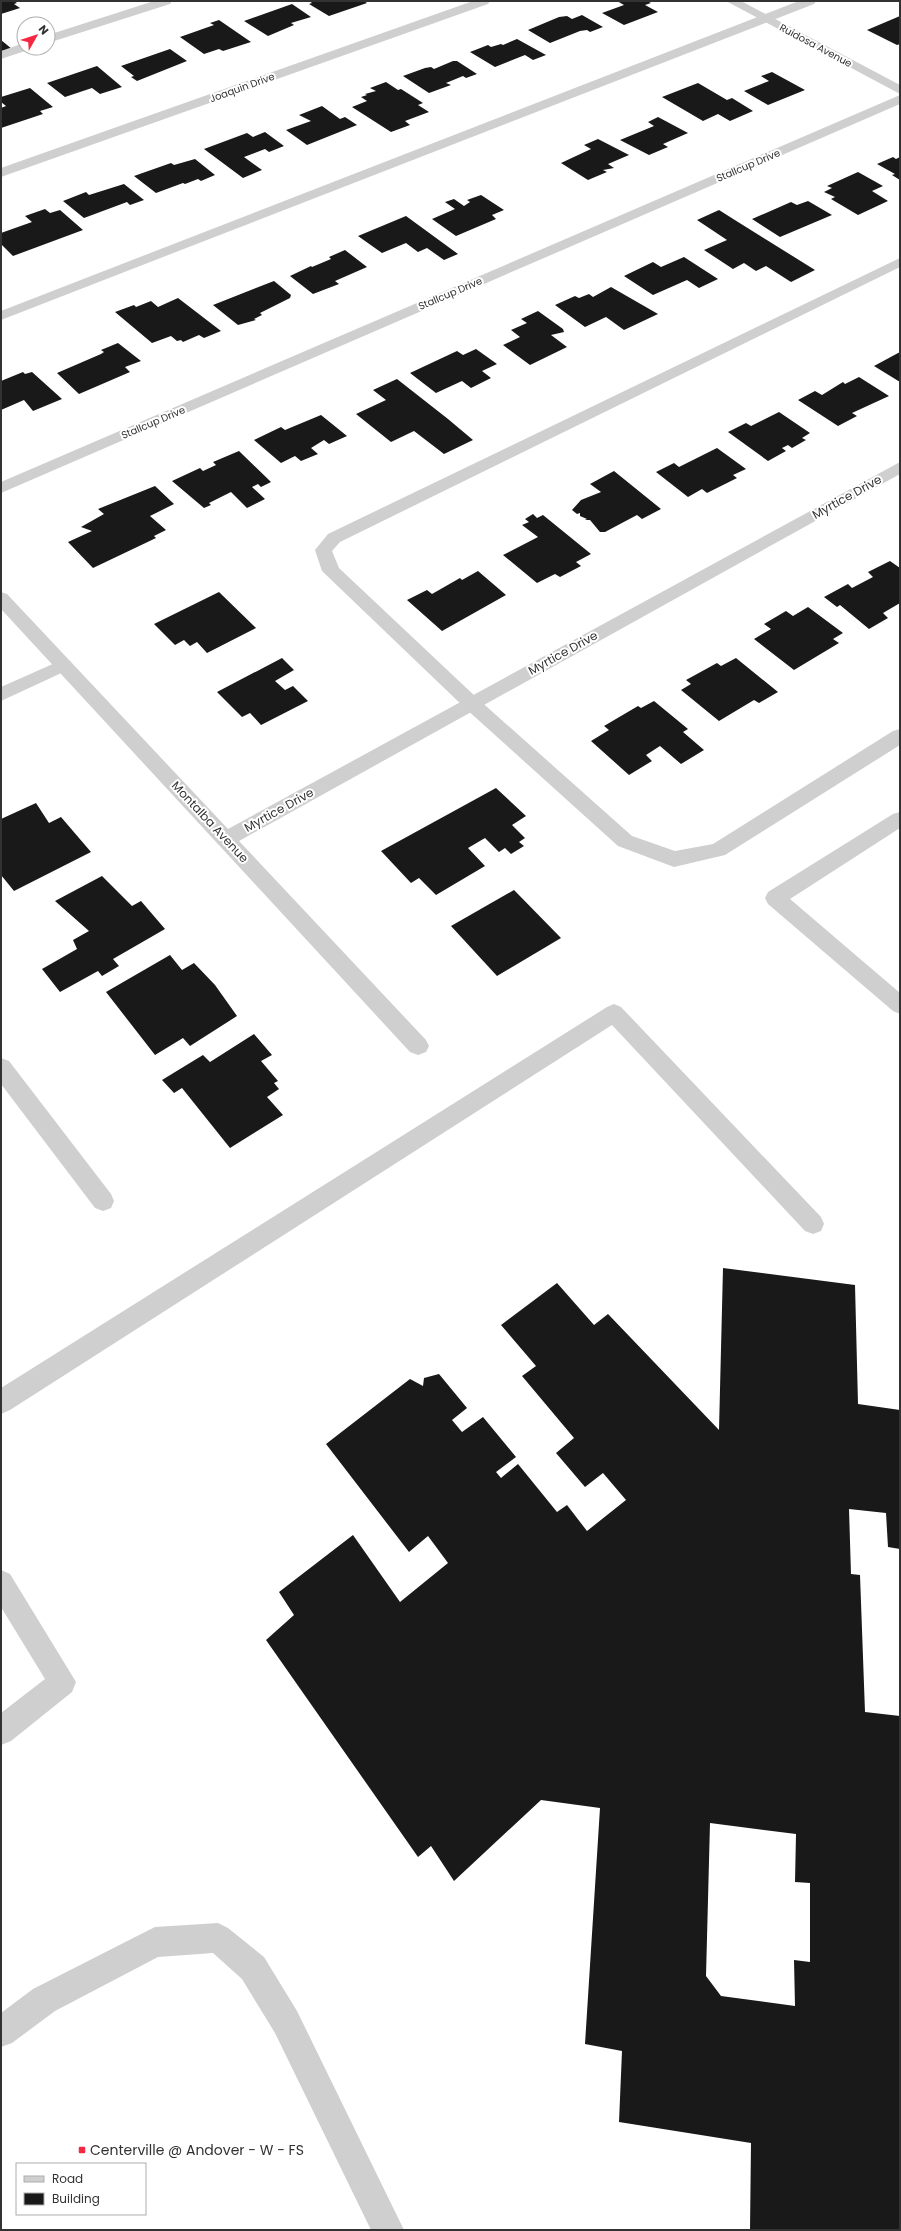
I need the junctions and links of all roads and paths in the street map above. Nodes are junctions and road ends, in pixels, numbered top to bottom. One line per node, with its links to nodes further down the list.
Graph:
1 (166, 1): 6 (street)
2 (484, 1): 11 (street, Joaquin Drive)
3 (732, 1): 5 (street, Ruidosa Avenue)
4 (810, 1): 5 (street)
5 (766, 18): 9 (street, Ruidosa Avenue); 13 (street)
6 (56, 36)
7 (16, 50): 8 (street)
8 (1, 55)
9 (900, 90)
10 (900, 99): 15 (street, Stallcup Drive)
11 (1, 173)
12 (900, 262): 19 (street)
13 (1, 316)
14 (900, 467): 19 (street, Myrtice Drive)
15 (1, 488)
16 (1, 598): 17 (street, Montalba Avenue)
17 (64, 665): 18 (street); 22 (street, Montalba Avenue)
18 (1, 696)
19 (471, 703): 20 (street); 22 (street, Myrtice Drive)
20 (900, 736)
21 (900, 819): 23 (street)
22 (226, 839): 24 (street, Montalba Avenue)
23 (900, 1006)
24 (418, 1046)
25 (1, 1067): 26 (street)
26 (103, 1201)
27 (813, 1224): 28 (street)
28 (1, 1402)
29 (1, 1583): 30 (street)
30 (1, 1731)
31 (1, 2032): 32 (street)
32 (388, 2230)

